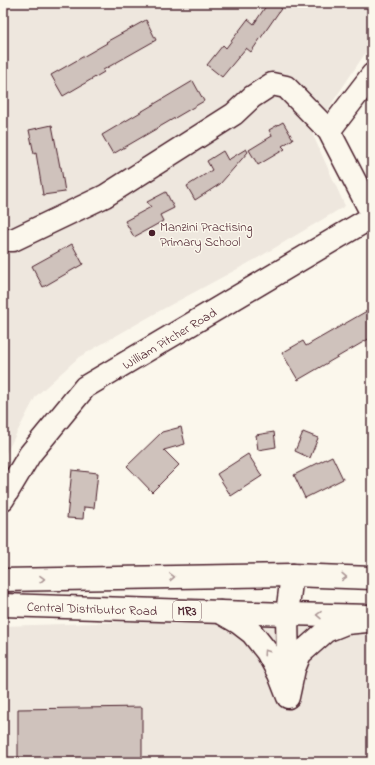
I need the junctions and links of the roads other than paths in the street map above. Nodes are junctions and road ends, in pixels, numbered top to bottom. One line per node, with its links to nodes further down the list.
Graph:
1 (372, 75): 2 (main road)
2 (329, 131): 3 (main road); 5 (main road)
3 (372, 214)
4 (372, 217): 6 (main road, William Pitcher Road)
5 (3, 240)
6 (3, 499)
7 (292, 575): 8 (main road, Central Distributor Road, one-way to 8); 9 (main road, Central Distributor Road, one-way to 7); 12 (main road)
8 (372, 578)
9 (3, 580)
10 (3, 605): 11 (main road, Central Distributor Road / MR3)
11 (220, 612): 12 (main road, Central Distributor Road / MR3); 15 (main road, one-way to 11)
12 (287, 614): 13 (main road, Central Distributor Road / MR3, one-way to 12); 15 (main road)
13 (372, 616)
14 (372, 621): 15 (main road)
15 (288, 697)

